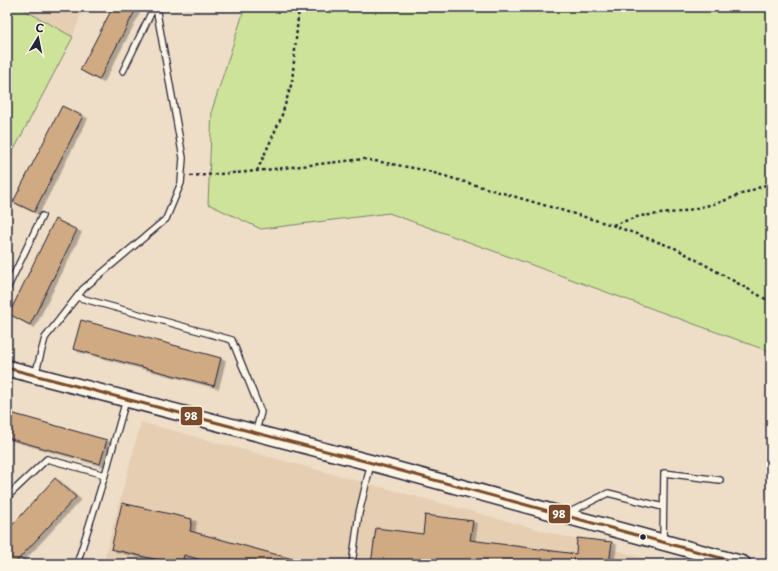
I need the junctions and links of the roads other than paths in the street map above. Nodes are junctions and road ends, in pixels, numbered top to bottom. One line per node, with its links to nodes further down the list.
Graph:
1 (155, 7): 2 (lane); 5 (lane)
2 (123, 71)
3 (42, 216): 4 (lane)
4 (7, 289)
5 (77, 297): 7 (lane); 9 (lane)
6 (7, 368): 7 (main road)
7 (35, 375): 8 (main road)
8 (126, 399): 9 (main road); 11 (lane)
9 (255, 433): 10 (main road)
10 (372, 463): 15 (main road); 18 (lane)
11 (105, 475): 13 (lane); 17 (lane)
12 (720, 480): 14 (lane)
13 (7, 497)
14 (663, 507): 15 (lane); 16 (lane)
15 (563, 515): 16 (main road)
16 (663, 542): 19 (main road)
17 (77, 564)
18 (352, 564)
19 (743, 564)

